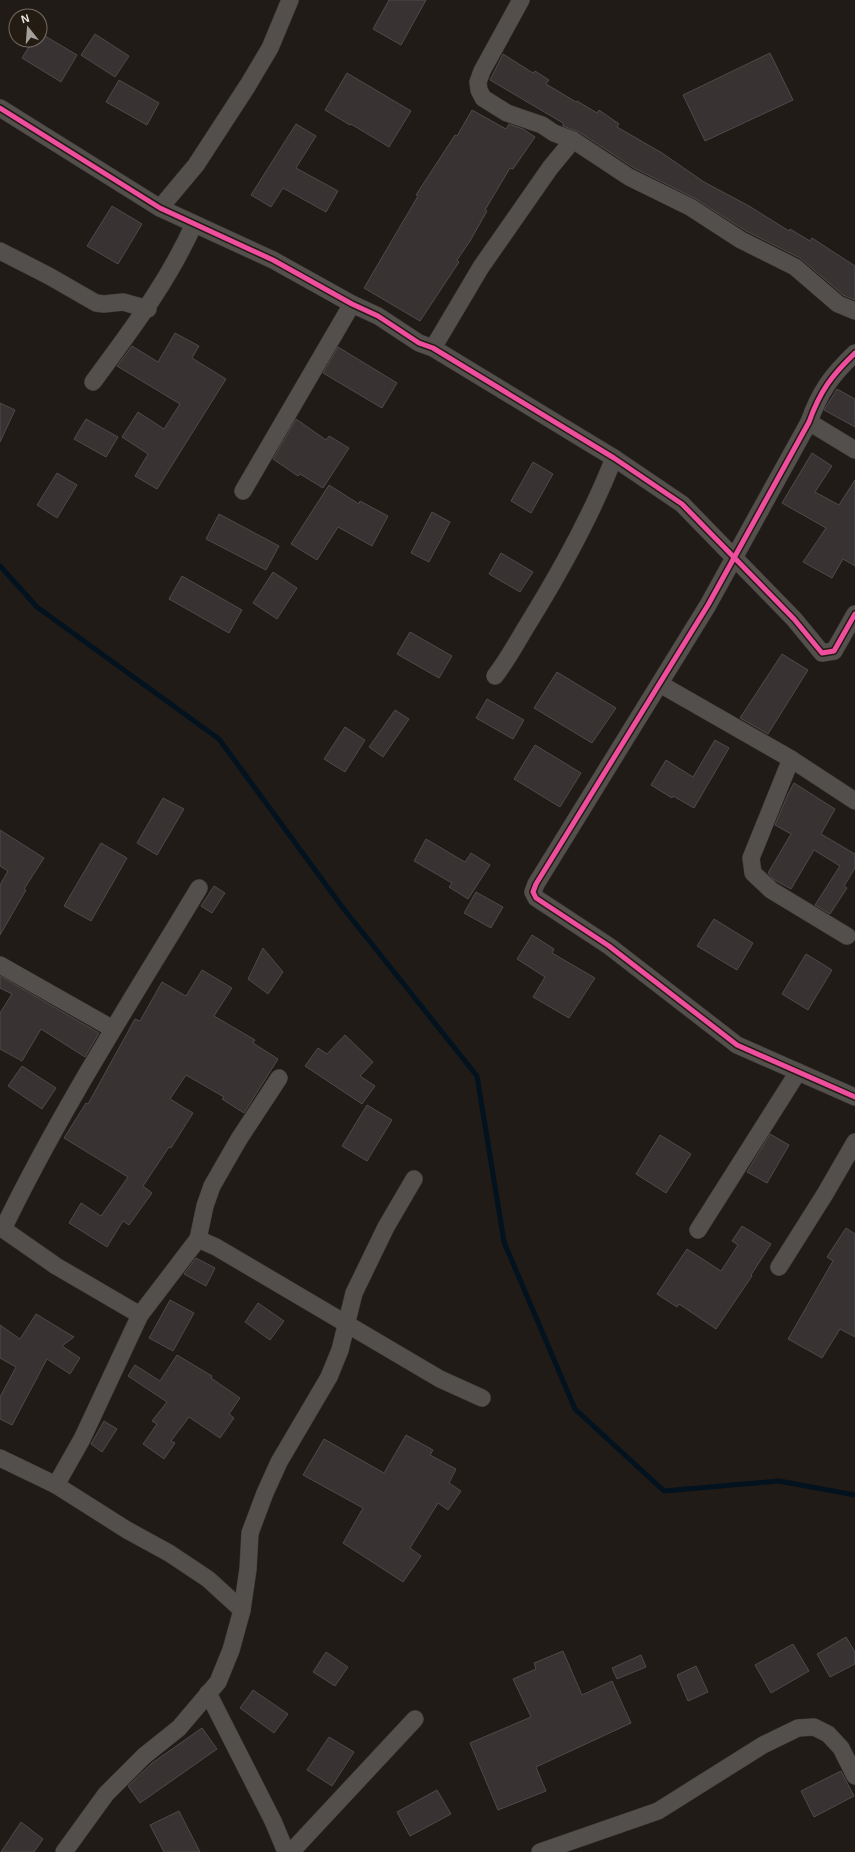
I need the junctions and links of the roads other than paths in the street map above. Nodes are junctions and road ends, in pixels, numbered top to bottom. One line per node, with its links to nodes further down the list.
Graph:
1 (290, 0): 5 (street)
2 (521, 0): 4 (street)
3 (0, 108): 5 (street)
4 (573, 140): 10 (street); 11 (street)
5 (160, 208): 6 (street)
6 (194, 224): 8 (street); 9 (street)
7 (0, 251): 9 (street)
8 (352, 304): 11 (street); 17 (street)
9 (148, 309): 13 (street)
10 (855, 311)
11 (433, 348): 16 (street)
12 (855, 352): 14 (street)
13 (93, 382)
14 (809, 422): 15 (street); 18 (street)
15 (855, 450)
16 (614, 458): 18 (street); 20 (street)
17 (243, 491)
18 (735, 557): 19 (street); 21 (street)
19 (855, 614)
20 (495, 676)
21 (660, 684): 22 (street); 28 (street)
22 (791, 759): 23 (street); 25 (street)
23 (855, 801)
24 (199, 888): 27 (street)
25 (847, 936)
26 (0, 965): 27 (street)
27 (113, 1029): 33 (street)
28 (798, 1072): 30 (street); 34 (street)
29 (279, 1078): 35 (street)
30 (855, 1097)
31 (855, 1142): 36 (street)
32 (414, 1179): 38 (street)
33 (1, 1228): 37 (street)
34 (698, 1230)
35 (198, 1239): 37 (street); 38 (street)
36 (779, 1267)
37 (140, 1315): 41 (street)
38 (347, 1323): 39 (street); 42 (street)
39 (482, 1398)
40 (0, 1458): 41 (street)
41 (56, 1485): 42 (street)
42 (242, 1610): 43 (street)
43 (208, 1693): 46 (street); 47 (street)
44 (415, 1719): 48 (street)
45 (855, 1776): 49 (street)
46 (64, 1852)
47 (286, 1852)
48 (291, 1852)
49 (540, 1852)

